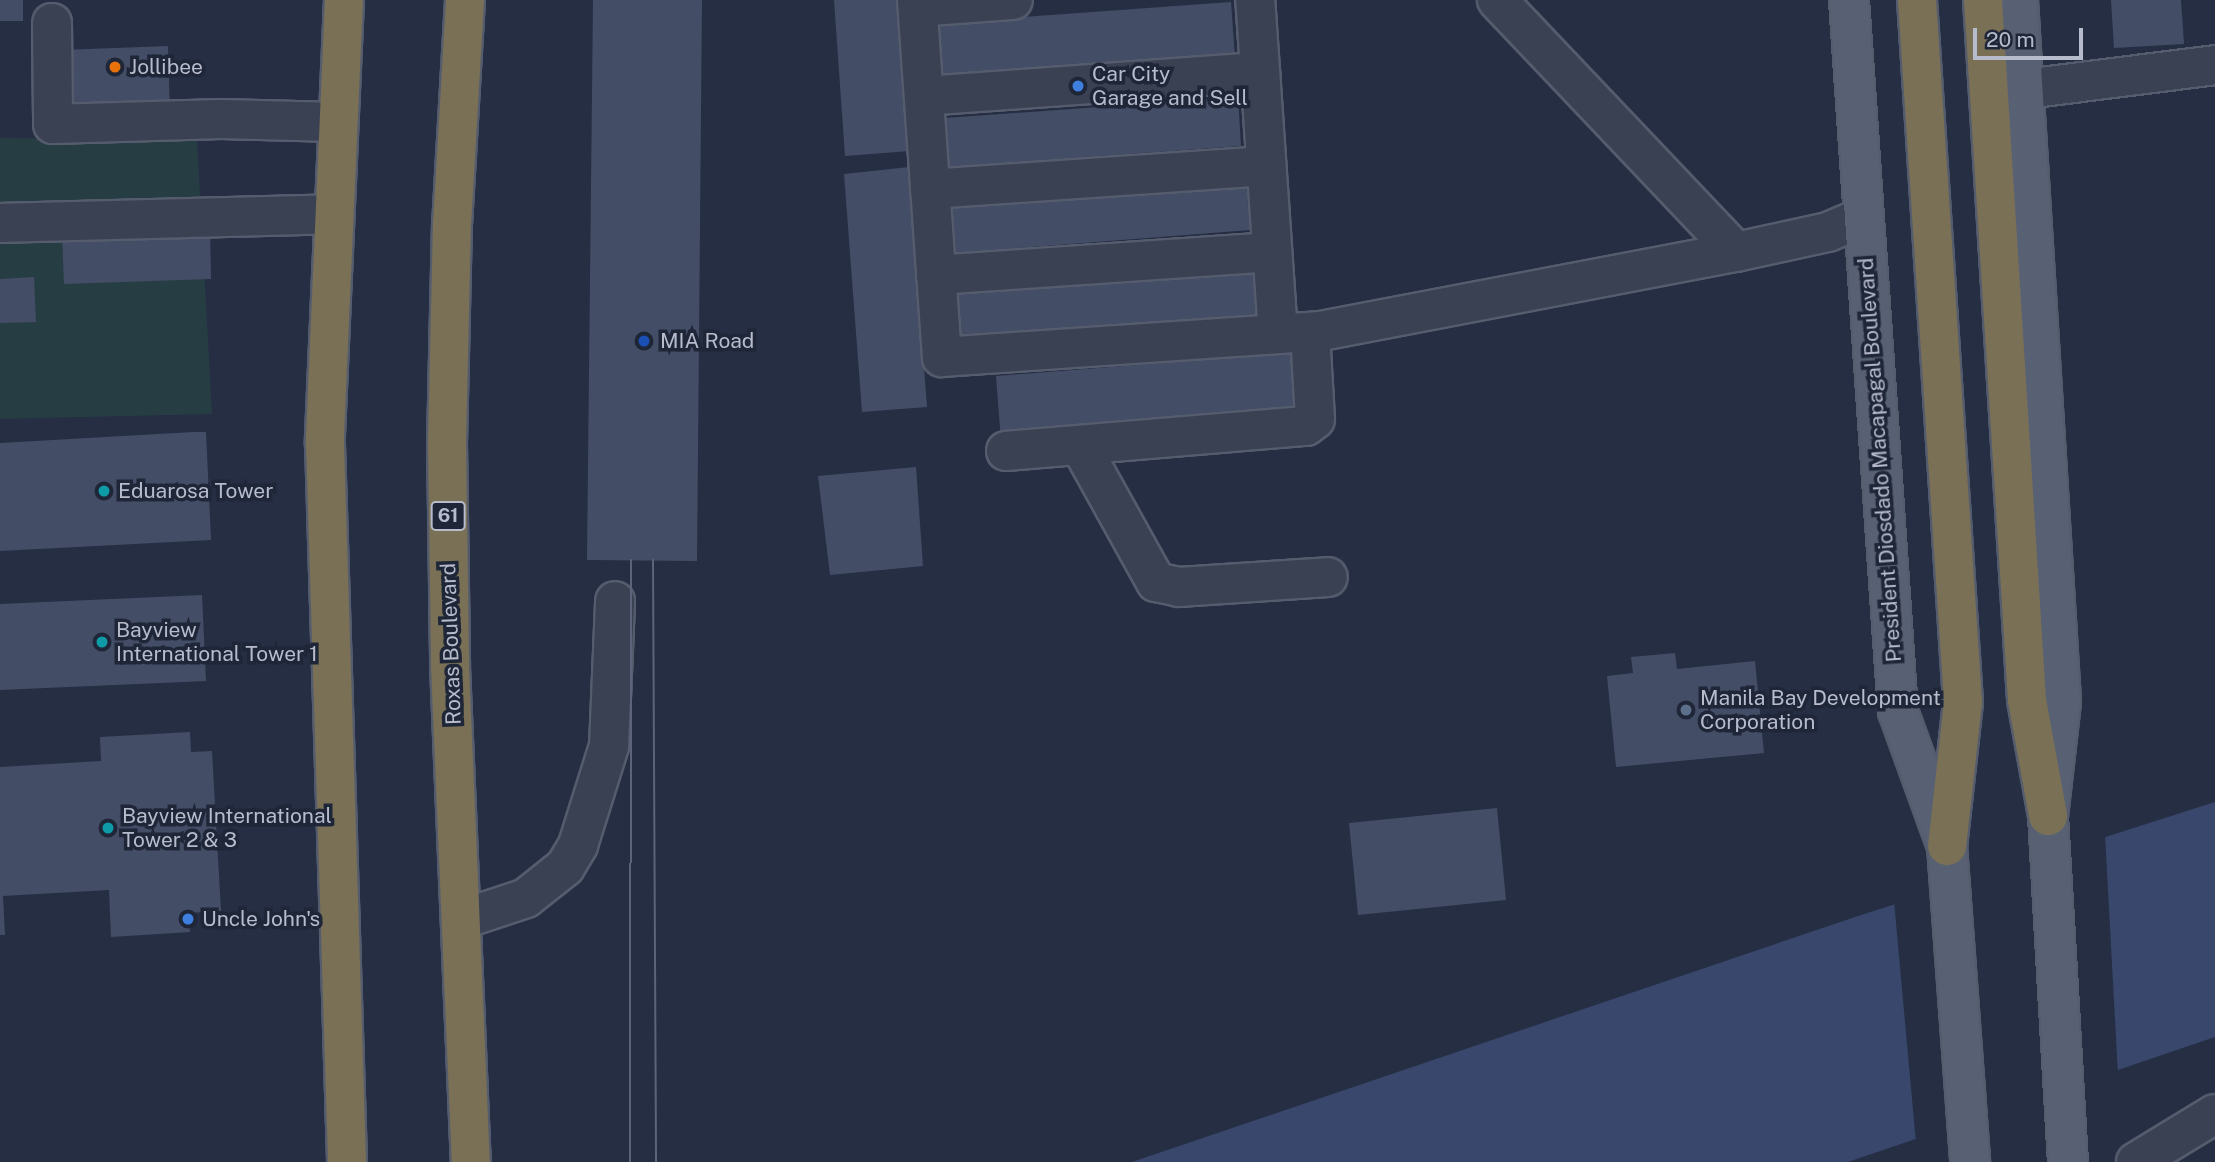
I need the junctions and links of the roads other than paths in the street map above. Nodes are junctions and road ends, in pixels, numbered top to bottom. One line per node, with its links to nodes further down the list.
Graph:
1 (328, 0): 14 (highway)
2 (344, 0): 14 (highway)
3 (465, 0): 15 (highway, Roxas Boulevard / 61)
4 (494, 0): 15 (highway)
5 (1013, 0): 12 (street)
6 (1255, 0): 17 (street)
7 (1497, 0): 27 (street)
8 (1849, 0): 24 (main road, President Diosdado Macapagal Boulevard)
9 (1917, 0): 35 (highway)
10 (1983, 0): 34 (highway)
11 (2018, 0): 18 (main road)
12 (918, 3): 19 (street)
13 (52, 23): 20 (street)
14 (340, 40): 20 (highway)
15 (461, 55): 36 (highway, Roxas Boulevard / 61)
16 (2215, 65): 18 (street)
17 (1259, 72): 19 (street); 21 (street)
18 (2026, 89): 34 (main road)
19 (924, 96): 22 (street)
20 (336, 122): 23 (highway)
21 (1266, 166): 22 (street); 26 (street)
22 (930, 189): 28 (street)
23 (333, 214): 25 (street); 39 (highway)
24 (1864, 217): 27 (street); 35 (main road, President Diosdado Macapagal Boulevard)
25 (0, 222)
26 (1272, 251): 28 (street); 29 (street)
27 (1735, 251): 29 (street)
28 (936, 275): 29 (street)
29 (1294, 333): 30 (street)
30 (1080, 445): 31 (street); 32 (street)
31 (1006, 451)
32 (1328, 577)
33 (615, 601): 36 (street)
34 (2049, 823): 38 (main road)
35 (1948, 856): 41 (main road, President Diosdado Macapagal Boulevard)
36 (463, 919): 40 (highway, Roxas Boulevard / 61)
37 (2215, 1114): 42 (street)
38 (2067, 1145)
39 (347, 1162)
40 (471, 1162)
41 (1970, 1162)
42 (2136, 1162)

